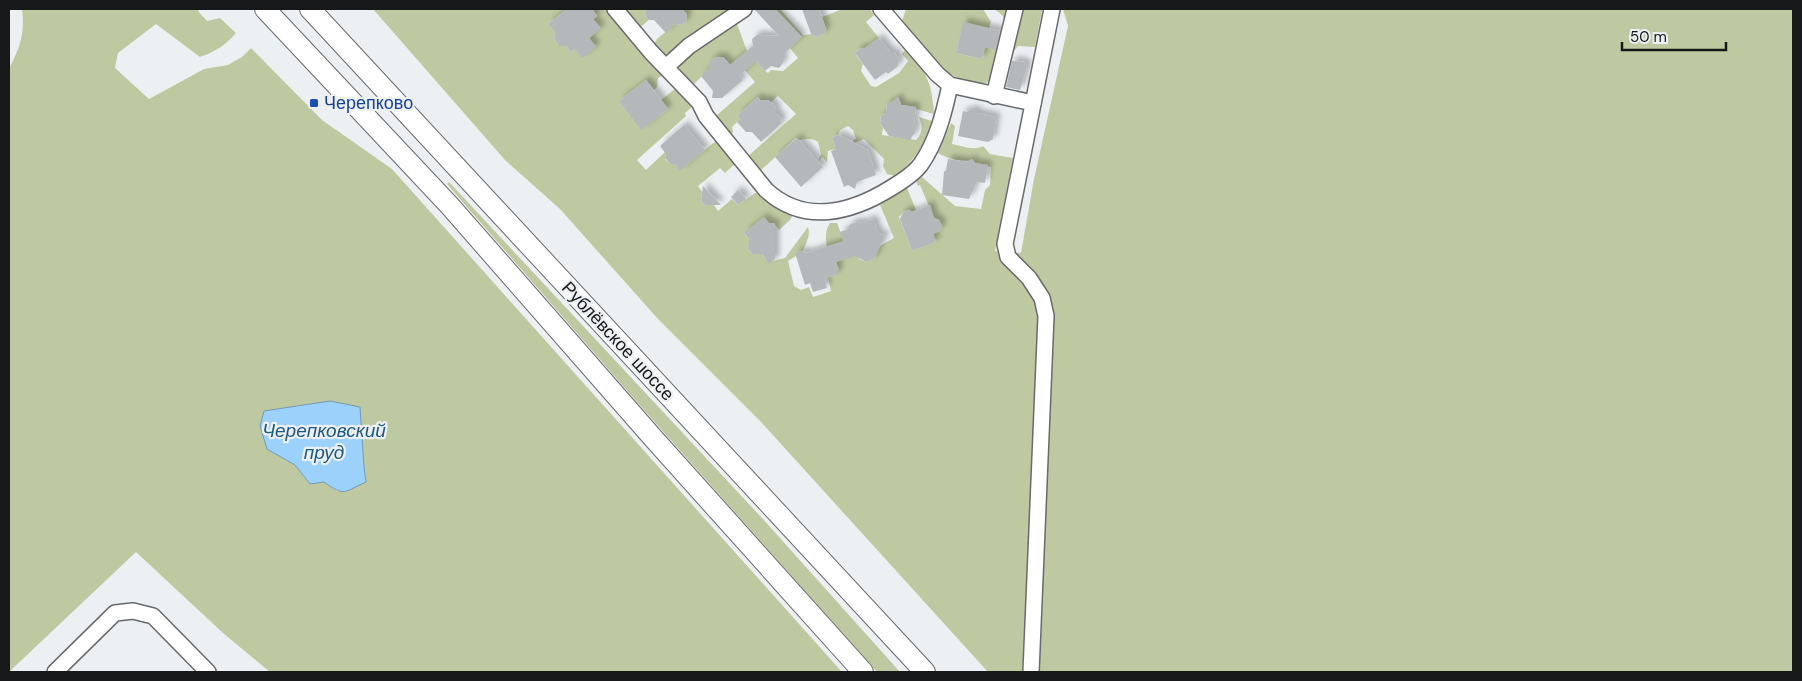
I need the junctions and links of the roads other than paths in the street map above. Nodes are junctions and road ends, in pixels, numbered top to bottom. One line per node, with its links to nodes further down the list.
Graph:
1 (265, 9): 14 (main road, Рублёвское шоссе)
2 (310, 9): 15 (main road, Рублёвское шоссе)
3 (615, 9): 8 (street)
4 (744, 9): 8 (street)
5 (881, 9): 9 (street)
6 (1015, 9): 10 (street)
7 (1052, 9): 11 (street)
8 (666, 67): 9 (street)
9 (950, 85): 10 (street)
10 (994, 96): 11 (street)
11 (1033, 103): 16 (street)
12 (55, 672): 13 (street)
13 (208, 672)
14 (863, 672)
15 (925, 672)
16 (1031, 672)

